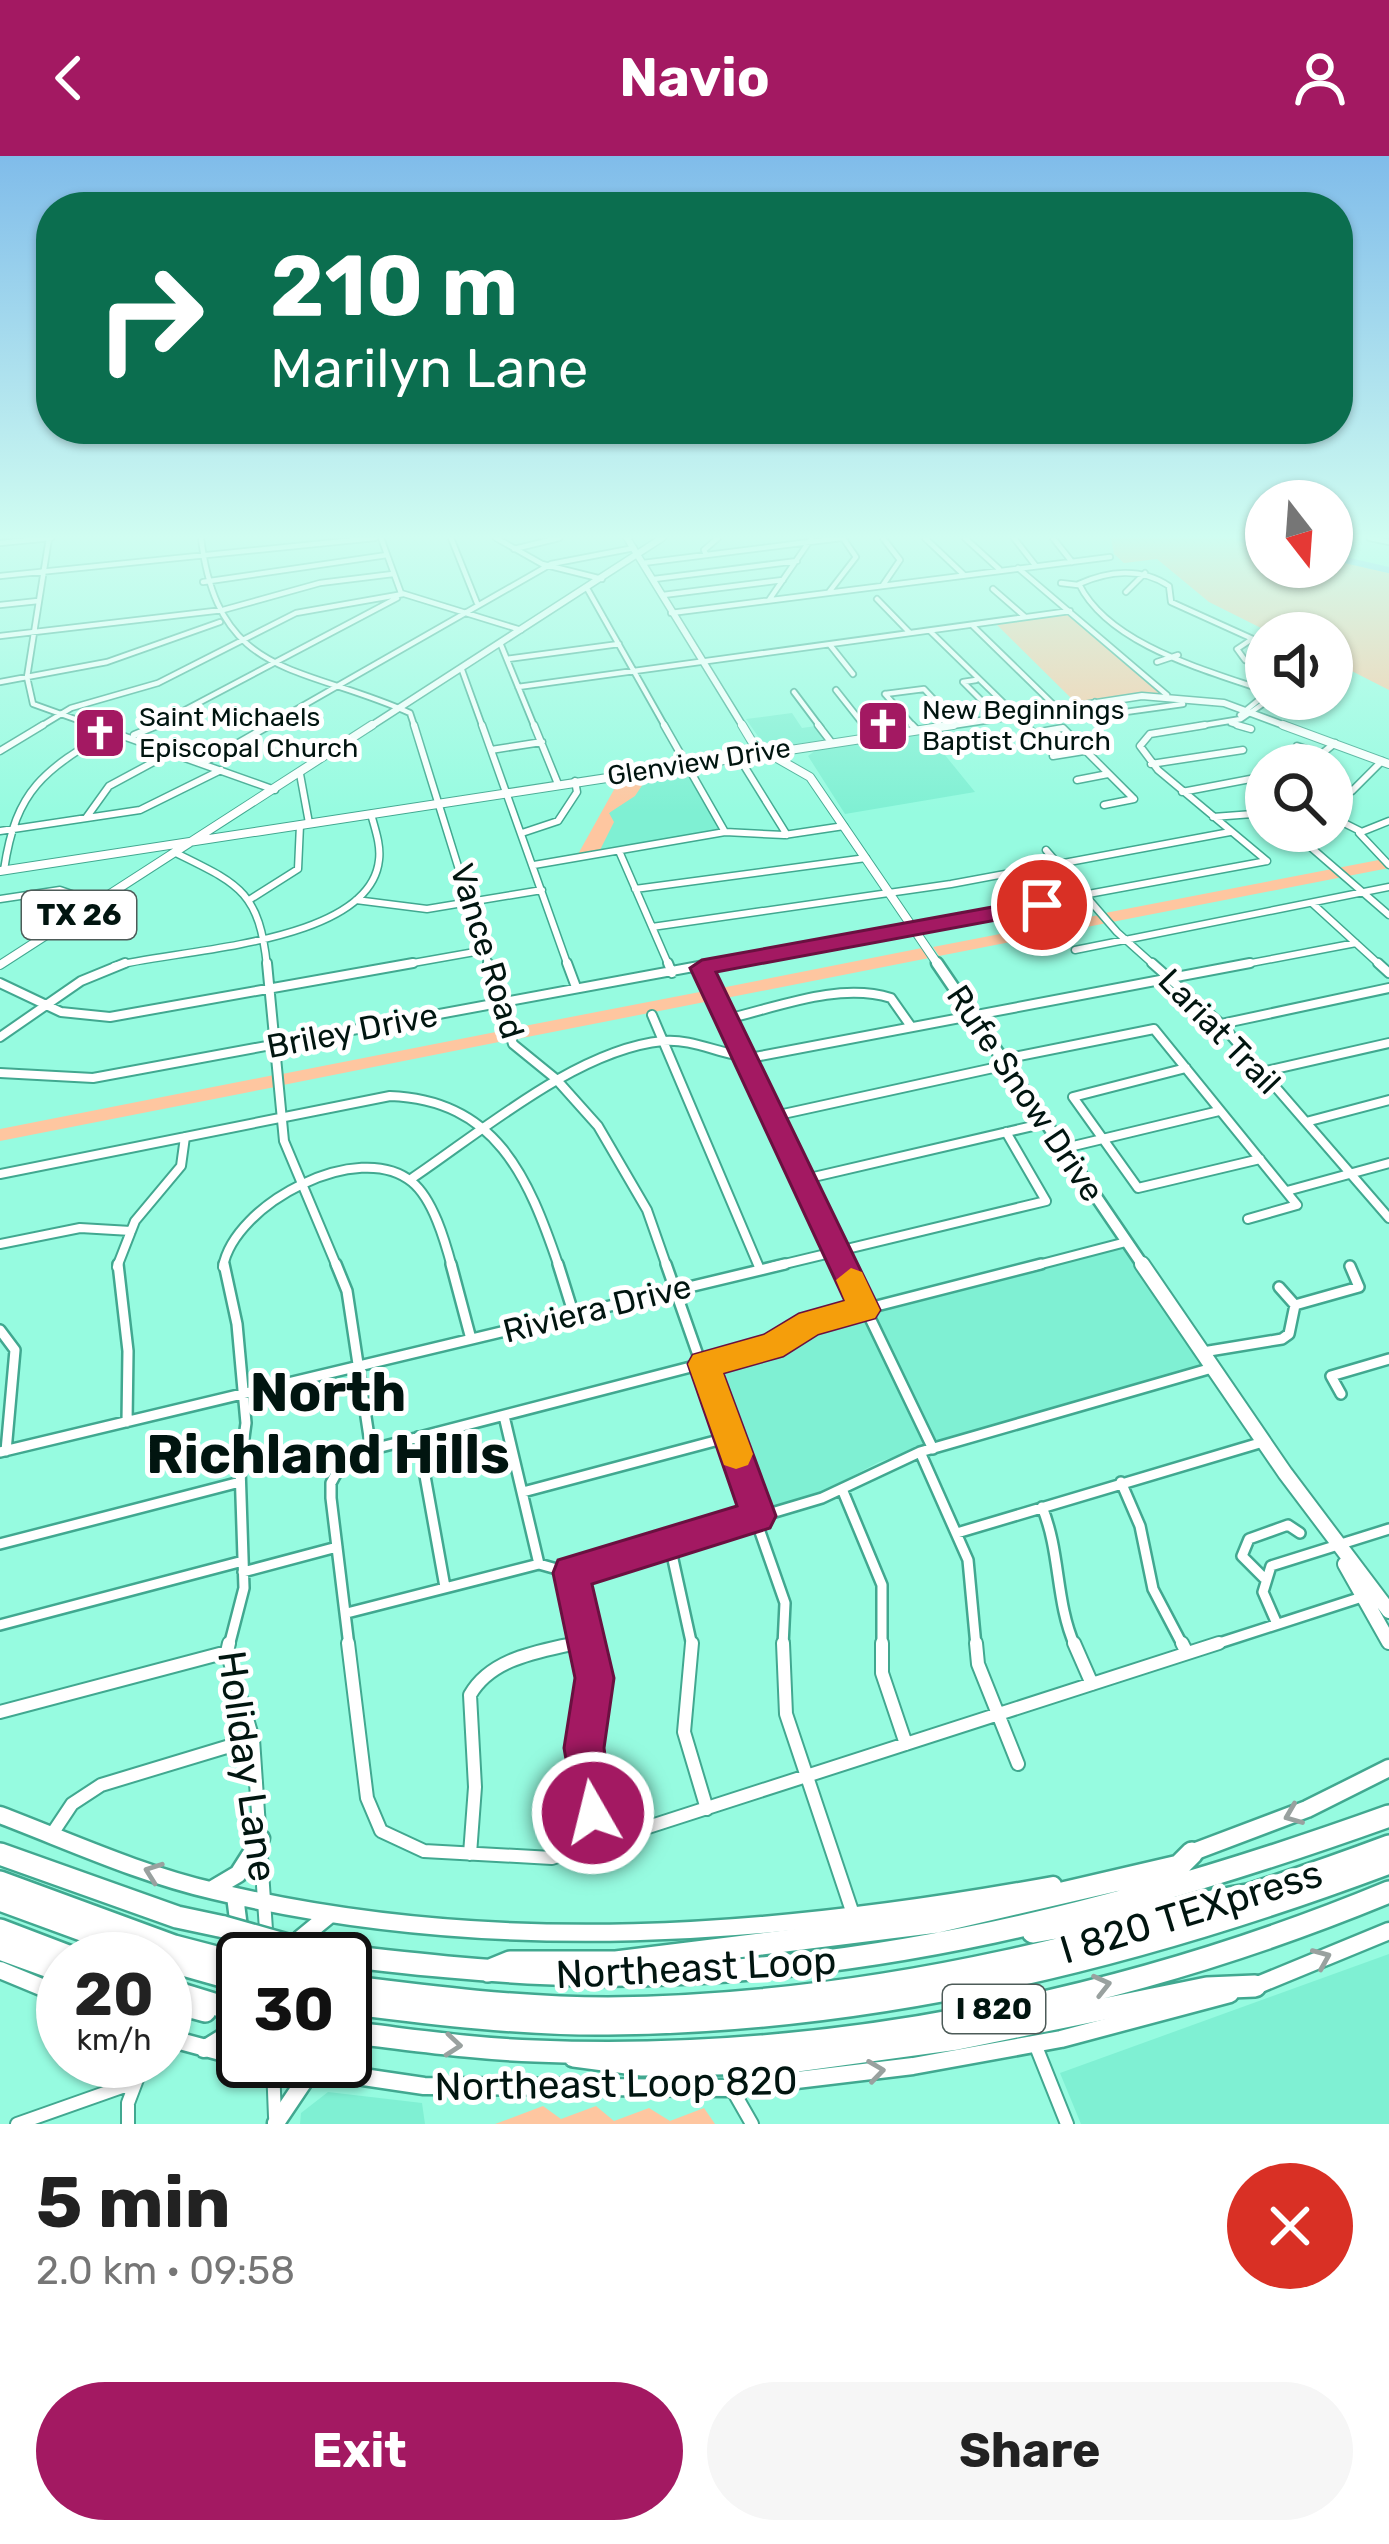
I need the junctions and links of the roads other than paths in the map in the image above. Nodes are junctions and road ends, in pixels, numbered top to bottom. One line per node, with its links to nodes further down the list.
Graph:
1 (51, 630): 16 (street)
2 (198, 630): 33 (street)
3 (229, 630): 19 (street)
4 (261, 630): 19 (street)
5 (338, 630): 29 (street)
6 (429, 630): 36 (street)
7 (519, 630): 15 (street)
8 (611, 630): 20 (street)
9 (680, 630): 27 (main road, Rufe Snow Drive)
10 (907, 630): 17 (street)
11 (929, 630): 17 (street); 34 (street)
12 (977, 630): 45 (street)
13 (1092, 630): 41 (street)
14 (1125, 630): 24 (street)
15 (523, 631): 23 (main road, TX 26)
16 (32, 632): 18 (street); 33 (street)
17 (910, 633): 21 (street)
18 (0, 636)
19 (240, 640): 29 (street); 50 (street)
20 (619, 644): 25 (street); 31 (street)
21 (829, 644): 27 (street); 32 (street)
22 (1245, 644): 26 (street)
23 (501, 645): 25 (street); 30 (main road, TX 26)
24 (1180, 655): 28 (street); 38 (street)
25 (507, 659): 37 (street)
26 (1245, 661)
27 (700, 662): 31 (street); 62 (main road, Rufe Snow Drive)
28 (1157, 662)
29 (277, 663): 36 (street); 57 (street)
30 (462, 670): 46 (main road, TX 26); 64 (street)
31 (634, 671): 37 (street); 75 (street)
32 (854, 674)
33 (26, 677): 35 (street); 50 (street)
34 (976, 680): 42 (street); 42 (street)
35 (0, 682)
36 (334, 685): 46 (street); 74 (street)
37 (518, 687): 59 (street)
38 (1245, 687)
39 (836, 690): 58 (street)
40 (794, 692): 60 (street)
41 (1167, 695): 43 (main road, Glenview Drive); 47 (main road, Glenview Drive)
42 (997, 701): 48 (street)
43 (1096, 703): 44 (street); 45 (main road, Glenview Drive)
44 (1183, 704)
45 (1057, 708): 48 (main road, Glenview Drive)
46 (401, 709): 78 (main road, TX 26); 89 (street, Vance Road)
47 (1245, 711)
48 (1015, 714): 53 (main road, Glenview Drive); 65 (street)
49 (1245, 714): 52 (street)
50 (59, 715): 54 (street); 67 (street)
51 (1270, 720): 61 (main road, Glenview Drive)
52 (1233, 721): 56 (street); 76 (street)
53 (956, 723): 55 (main road, Glenview Drive); 55 (street)
54 (112, 729): 57 (street); 99 (street)
55 (916, 729): 58 (main road, Glenview Drive)
56 (1251, 729)
57 (132, 736): 68 (street)
58 (872, 736): 60 (main road, Glenview Drive)
59 (542, 742): 64 (street); 84 (street)
60 (831, 742): 63 (main road, Glenview Drive)
61 (1335, 743): 73 (main road, Glenview Drive)
62 (754, 745): 69 (main road, Rufe Snow Drive); 71 (main road)
63 (802, 747): 69 (main road, Glenview Drive); 80 (main road)
64 (491, 750): 88 (street)
65 (1085, 750): 70 (street); 79 (street)
66 (1243, 750): 76 (street)
67 (0, 752)
68 (173, 752): 74 (street); 93 (street)
69 (764, 753): 71 (main road, Glenview Drive); 72 (main road, Rufe Snow Drive)
70 (1053, 756)
71 (737, 757): 72 (main road); 75 (main road, Glenview Drive); 104 (street)
72 (780, 759): 80 (main road, Rufe Snow Drive)
73 (1385, 762): 86 (street)
74 (203, 763): 77 (street)
75 (686, 764): 83 (main road, Glenview Drive); 102 (street)
76 (1151, 764): 87 (street)
77 (223, 770): 85 (street); 93 (street)
78 (300, 774): 85 (main road, TX 26); 96 (street)
79 (1109, 774): 81 (street); 90 (street)
80 (810, 777): 97 (main road, Rufe Snow Drive)
81 (1077, 780)
82 (1245, 780): 87 (street)
83 (575, 781): 84 (main road, Glenview Drive); 101 (street)
84 (558, 784): 88 (main road, Glenview Drive)
85 (275, 790): 105 (main road, TX 26)
86 (1353, 790)
87 (1182, 791): 94 (street)
88 (506, 792): 89 (main road, Glenview Drive); 101 (street)
89 (435, 803): 91 (main road, Glenview Drive); 126 (street, Vance Road)
90 (1104, 805)
91 (371, 814): 96 (main road, Glenview Drive); 125 (street)
92 (1245, 815): 94 (street)
93 (86, 818): 99 (street)
94 (1212, 818): 103 (street)
95 (1389, 821): 100 (street)
96 (305, 824): 105 (main road, Glenview Drive); 124 (street)
97 (844, 826): 104 (street); 111 (main road, Rufe Snow Drive)
98 (1353, 828): 100 (street)
99 (4, 830): 116 (street)
100 (1360, 831): 115 (street)
101 (522, 832): 113 (street)
102 (725, 832): 104 (street); 107 (street)
103 (1230, 832): 114 (street); 122 (street, Briley Drive)
104 (787, 835)
105 (195, 841): 106 (main road, Glenview Drive); 110 (main road, TX 26)
106 (158, 846): 110 (main road); 112 (main road); 116 (main road, Glenview Drive)
107 (619, 850): 113 (street); 118 (street)
108 (1046, 850): 114 (street, Lariat Trail)
109 (1317, 852): 121 (street)
110 (176, 853): 112 (main road, TX 26); 124 (street)
111 (866, 858): 118 (street); 120 (main road, Rufe Snow Drive)
112 (157, 864): 127 (main road, TX 26)
113 (534, 865): 119 (street)
114 (1058, 865): 120 (street); 122 (street, Lariat Trail)
115 (1389, 865)
116 (2, 870)
117 (1389, 887): 121 (street)
118 (635, 889): 131 (street)
119 (542, 890): 126 (street); 143 (street)
120 (888, 892): 130 (main road, Rufe Snow Drive); 131 (street)
121 (1364, 892): 128 (street); 129 (street)
122 (1086, 897): 130 (street, Briley Drive); 133 (street, Lariat Trail)
123 (0, 899): 127 (street)
124 (249, 900): 132 (street)
125 (356, 900): 126 (street); 132 (street)
126 (472, 902): 135 (street, Vance Road)
127 (98, 903): 137 (main road, TX 26)
128 (1312, 903): 133 (street); 134 (street)
129 (1389, 915)
130 (913, 926): 138 (street, Briley Drive); 148 (main road, Rufe Snow Drive)
131 (652, 927): 139 (street)
132 (264, 938): 145 (street); 147 (street)
133 (1126, 940): 136 (street); 141 (street, Lariat Trail)
134 (1356, 943): 140 (street); 141 (street)
135 (486, 950): 145 (street); 146 (street, Vance Road)
136 (1075, 950)
137 (0, 964)
138 (702, 968): 139 (street, Briley Drive); 150 (street)
139 (672, 973): 143 (street, Briley Drive)
140 (1389, 973)
141 (1169, 977): 148 (street); 151 (street, Lariat Trail)
142 (0, 983): 147 (street)
143 (576, 987): 146 (street, Briley Drive)
144 (1389, 988): 151 (street)
145 (269, 990): 147 (street); 156 (street)
146 (500, 1001): 156 (street, Briley Drive); 162 (street, Vance Road)
147 (45, 1006): 153 (street)
148 (972, 1012): 152 (street); 158 (main road, Rufe Snow Drive)
149 (652, 1015): 154 (street)
150 (727, 1018): 152 (street); 157 (street)
151 (1220, 1024): 160 (street, Lariat Trail)
152 (910, 1025): 157 (street)
153 (0, 1037)
154 (666, 1041): 157 (street); 162 (street); 189 (street)
155 (1389, 1043): 160 (street)
156 (275, 1045): 161 (street, Briley Drive); 166 (street)
157 (746, 1058): 165 (street)
158 (1006, 1062): 159 (street); 165 (street); 168 (main road, Rufe Snow Drive)
159 (1186, 1069): 164 (street); 172 (street)
160 (1262, 1072): 167 (street, Lariat Trail)
161 (0, 1073)
162 (560, 1084): 169 (street); 191 (street, Vance Road)
163 (1389, 1100): 167 (street)
164 (1219, 1112): 172 (street); 174 (street)
165 (774, 1116): 179 (street)
166 (283, 1118): 169 (street); 171 (street); 180 (street)
167 (1306, 1122): 176 (street, Lariat Trail)
168 (1048, 1123): 170 (street); 173 (main road, Rufe Snow Drive)
169 (488, 1130): 178 (street); 194 (street)
170 (1006, 1132): 179 (street); 187 (street, Riviera Drive)
171 (185, 1137): 177 (street); 184 (street)
172 (1102, 1139): 173 (street); 174 (street)
173 (1065, 1148): 185 (main road, Rufe Snow Drive)
174 (1260, 1159): 181 (street)
175 (1389, 1163): 176 (street)
176 (1350, 1173): 181 (street); 182 (street, Lariat Trail)
177 (0, 1174)
178 (411, 1179): 180 (street, Holiday Lane); 196 (street)
179 (805, 1179): 187 (street)
180 (302, 1186): 200 (street); 201 (street, Holiday Lane)
181 (1287, 1191): 183 (street)
182 (1389, 1218)
183 (1247, 1219)
184 (131, 1231): 186 (street); 204 (street)
185 (1127, 1242): 193 (street); 198 (main road, Rufe Snow Drive)
186 (0, 1244)
187 (836, 1248): 189 (street, Riviera Drive); 193 (street)
188 (1351, 1266): 192 (street)
189 (759, 1268): 191 (street, Riviera Drive)
190 (1279, 1287): 192 (street)
191 (676, 1288): 194 (street, Riviera Drive); 199 (street, Vance Road)
192 (1295, 1305): 198 (street)
193 (865, 1310): 199 (street); 209 (street)
194 (573, 1312): 196 (street, Riviera Drive)
195 (0, 1330): 210 (street)
196 (471, 1339): 200 (street, Riviera Drive)
197 (1389, 1359): 202 (street)
198 (1208, 1360): 207 (main road, Rufe Snow Drive); 209 (street)
199 (704, 1364): 203 (street); 206 (street, Vance Road)
200 (357, 1366): 201 (street, Riviera Drive); 208 (street)
201 (245, 1393): 204 (street, Riviera Drive); 211 (street, Holiday Lane)
202 (1341, 1394)
203 (504, 1416): 205 (street); 214 (street)
204 (127, 1422): 210 (street, Riviera Drive)
205 (418, 1437): 208 (street); 228 (street)
206 (730, 1437): 214 (street); 216 (street, Vance Road)
207 (1264, 1442): 212 (street); 222 (main road, Rufe Snow Drive)
208 (371, 1450): 223 (street)
209 (927, 1450): 213 (street); 218 (street)
210 (3, 1451)
211 (240, 1482): 221 (street); 225 (street, Holiday Lane)
212 (1121, 1483): 215 (street); 238 (street)
213 (842, 1489): 216 (street); 243 (street)
214 (523, 1492): 224 (street)
215 (1042, 1507): 218 (street); 239 (street)
216 (758, 1516): 220 (street); 246 (street, Vance Road)
217 (1389, 1528): 222 (street)
218 (958, 1533): 241 (street)
219 (1300, 1533): 227 (street)
220 (669, 1541): 226 (street); 247 (street)
221 (0, 1544)
222 (1336, 1544): 227 (street); 229 (main road, Rufe Snow Drive); 230 (main road, Rufe Snow Drive)
223 (337, 1547): 225 (street); 231 (street)
224 (539, 1564): 226 (street); 228 (street)
225 (243, 1566): 234 (street); 237 (street, Holiday Lane)
226 (571, 1573): 235 (street)
227 (1264, 1578): 233 (street)
228 (445, 1587): 231 (street)
229 (1364, 1596): 232 (main road); 233 (street); 236 (main road, Rufe Snow Drive)
230 (1389, 1610)
231 (346, 1613): 256 (street)
232 (1389, 1622)
233 (1277, 1624): 238 (street)
234 (0, 1625)
235 (589, 1640): 252 (street); 256 (street)
236 (1389, 1642)
237 (227, 1652): 240 (street); 242 (street, Holiday Lane)
238 (1187, 1653): 239 (street)
239 (1092, 1684): 241 (street)
240 (0, 1712)
241 (997, 1715): 243 (street); 244 (street)
242 (253, 1739): 250 (street); 251 (street, Holiday Lane)
243 (906, 1744): 246 (street)
244 (1018, 1764)
245 (1389, 1768): 254 (main road, one-way to 254)
246 (808, 1776): 247 (street); 266 (street, Vance Road)
247 (707, 1809): 252 (street)
248 (0, 1815): 250 (main road)
249 (1389, 1816): 274 (highway, Northeast Loop / I 820)
250 (52, 1834): 259 (main road, one-way to 250)
251 (261, 1838): 259 (main road); 264 (street, Holiday Lane)
252 (600, 1844): 256 (street)
253 (1389, 1846): 261 (highway, I 820 TEXpress)
254 (1192, 1852): 266 (main road); 281 (highway)
255 (0, 1853): 271 (highway, Northeast Loop / I 820, bridge)
256 (470, 1854)
257 (1389, 1863): 285 (highway, I 820 TEXpress)
258 (0, 1882): 277 (highway)
259 (211, 1890): 262 (main road)
260 (1389, 1892): 292 (highway, I 820, one-way to 260)
261 (1266, 1894): 274 (highway); 284 (highway, I 820 TEXpress)
262 (235, 1896): 264 (main road); 270 (main road)
263 (0, 1900): 269 (highway)
264 (266, 1902): 265 (main road); 272 (street, Holiday Lane)
265 (328, 1916): 266 (main road); 273 (main road)
266 (854, 1918)
267 (0, 1930): 275 (highway)
268 (1389, 1931): 283 (main road, Northeast Loop 820, one-way to 268)
269 (87, 1932)
270 (236, 1932)
271 (238, 1932)
272 (267, 1932)
273 (309, 1932)
274 (992, 1936): 281 (highway, Northeast Loop / I 820)
275 (36, 1944)
276 (0, 1949): 278 (highway)
277 (216, 1961)
278 (36, 1962)
279 (372, 1962): 281 (highway, Northeast Loop / I 820)
280 (0, 1970): 282 (main road)
281 (483, 1973)
282 (36, 1985)
283 (1255, 1986): 288 (main road, Northeast Loop 820); 292 (highway)
284 (372, 1989)
285 (372, 2006)
286 (372, 2034): 292 (highway, I 820, one-way to 292)
287 (216, 2042): 290 (main road)
288 (1035, 2043): 298 (main road, Northeast Loop 820, one-way to 288); 303 (street)
289 (192, 2045): 290 (main road)
290 (204, 2049): 291 (main road)
291 (216, 2052)
292 (561, 2052)
293 (372, 2077): 298 (main road, Northeast Loop 820)
294 (119, 2088): 299 (street)
295 (135, 2088): 300 (street)
296 (271, 2088): 301 (street)
297 (296, 2088): 301 (main road)
298 (731, 2088): 302 (street)
299 (17, 2124)
300 (128, 2124)
301 (276, 2124)
302 (752, 2124)
303 (1066, 2124)

